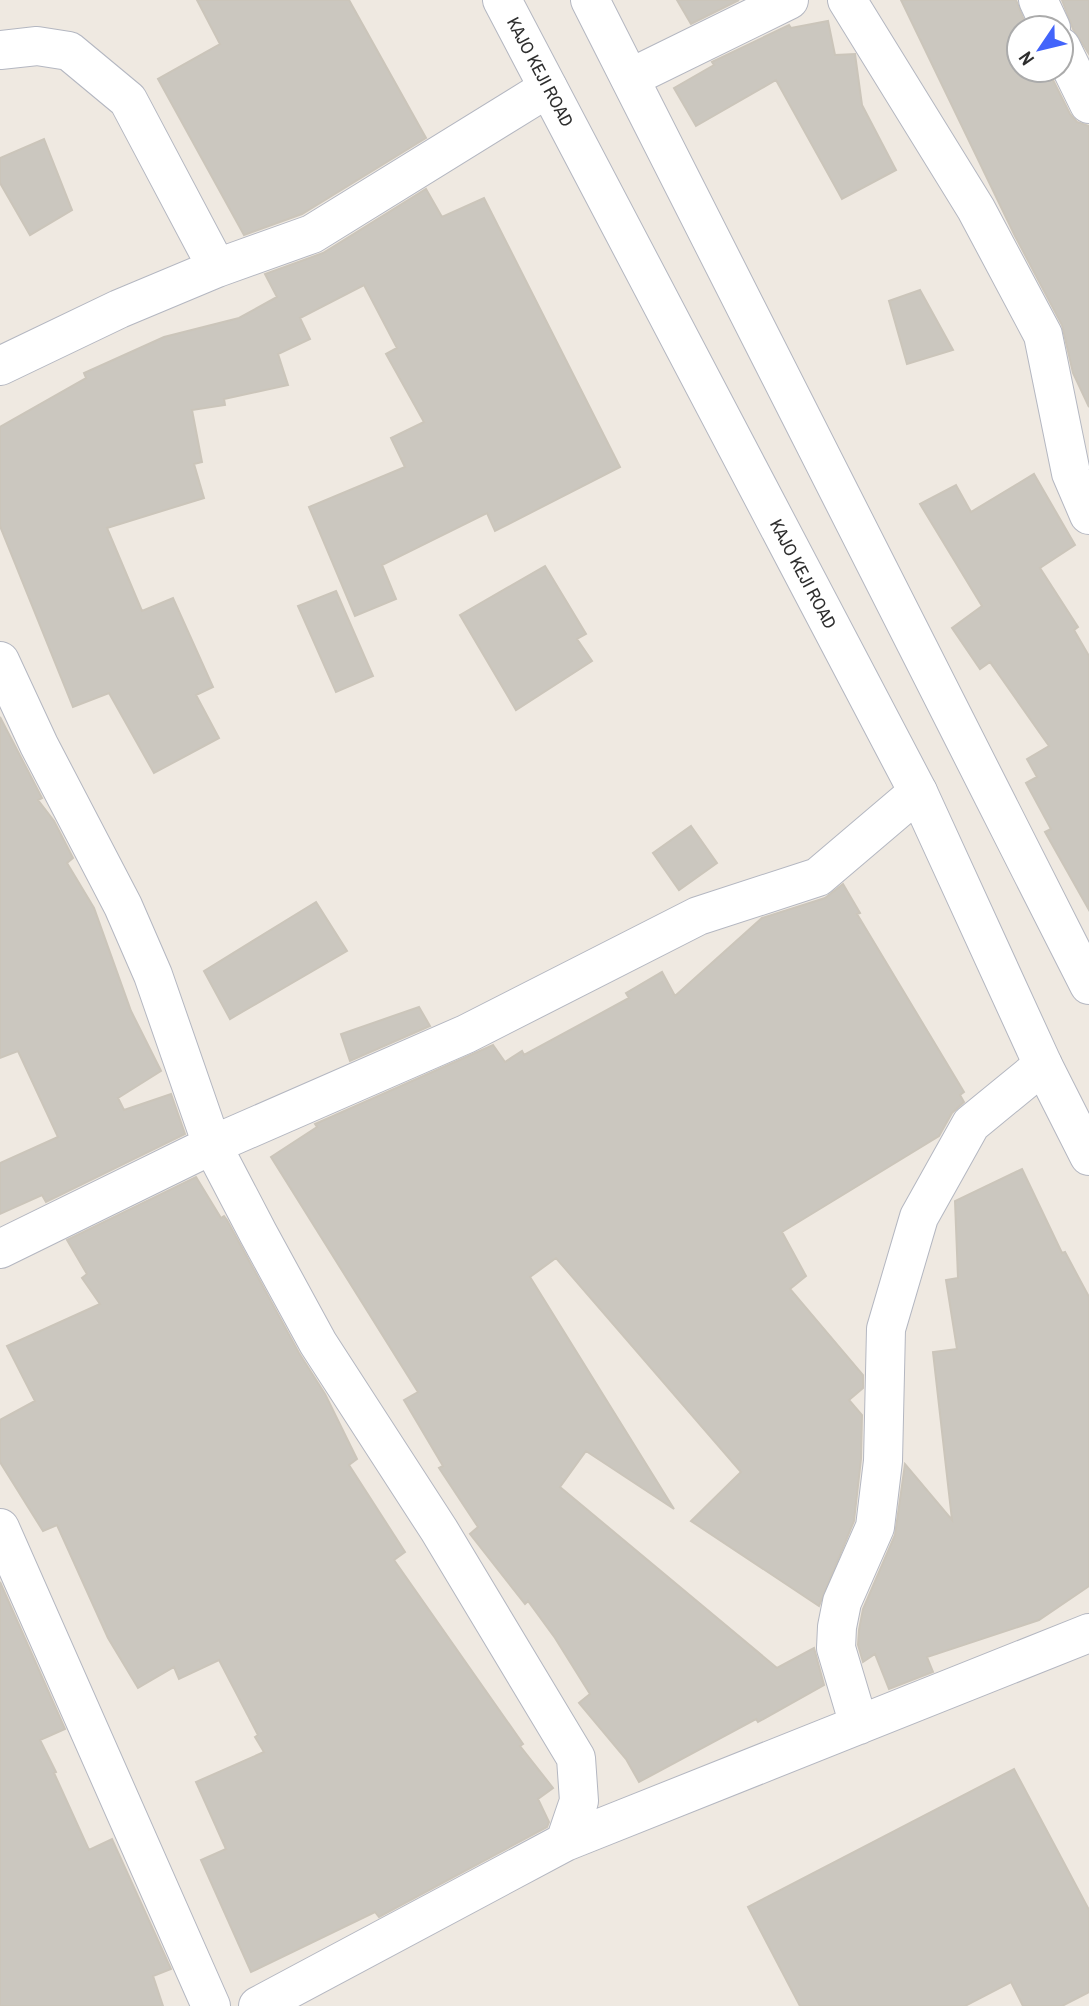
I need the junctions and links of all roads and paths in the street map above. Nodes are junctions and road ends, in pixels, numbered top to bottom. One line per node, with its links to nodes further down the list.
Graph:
1 (502, 0): 8 (street, KAJO KEJI ROAD)
2 (590, 0): 7 (street)
3 (789, 0): 7 (street)
4 (847, 0): 12 (street)
5 (0, 50): 10 (street)
6 (1075, 76): 9 (street)
7 (630, 78): 16 (street)
8 (548, 88): 10 (street); 15 (street, KAJO KEJI ROAD)
9 (1089, 104)
10 (217, 268): 11 (street)
11 (0, 366)
12 (1080, 467): 13 (street)
13 (1089, 515)
14 (0, 661): 19 (street)
15 (918, 792): 18 (street, KAJO KEJI ROAD); 19 (street)
16 (1080, 947): 17 (street)
17 (1089, 985)
18 (1044, 1065): 20 (street, KAJO KEJI ROAD); 24 (street)
19 (212, 1144): 21 (street); 25 (street)
20 (1089, 1156)
21 (0, 1249)
22 (0, 1528): 26 (street)
23 (1089, 1633): 24 (street)
24 (859, 1725): 25 (street)
25 (565, 1842): 27 (street)
26 (211, 2006)
27 (258, 2006)

